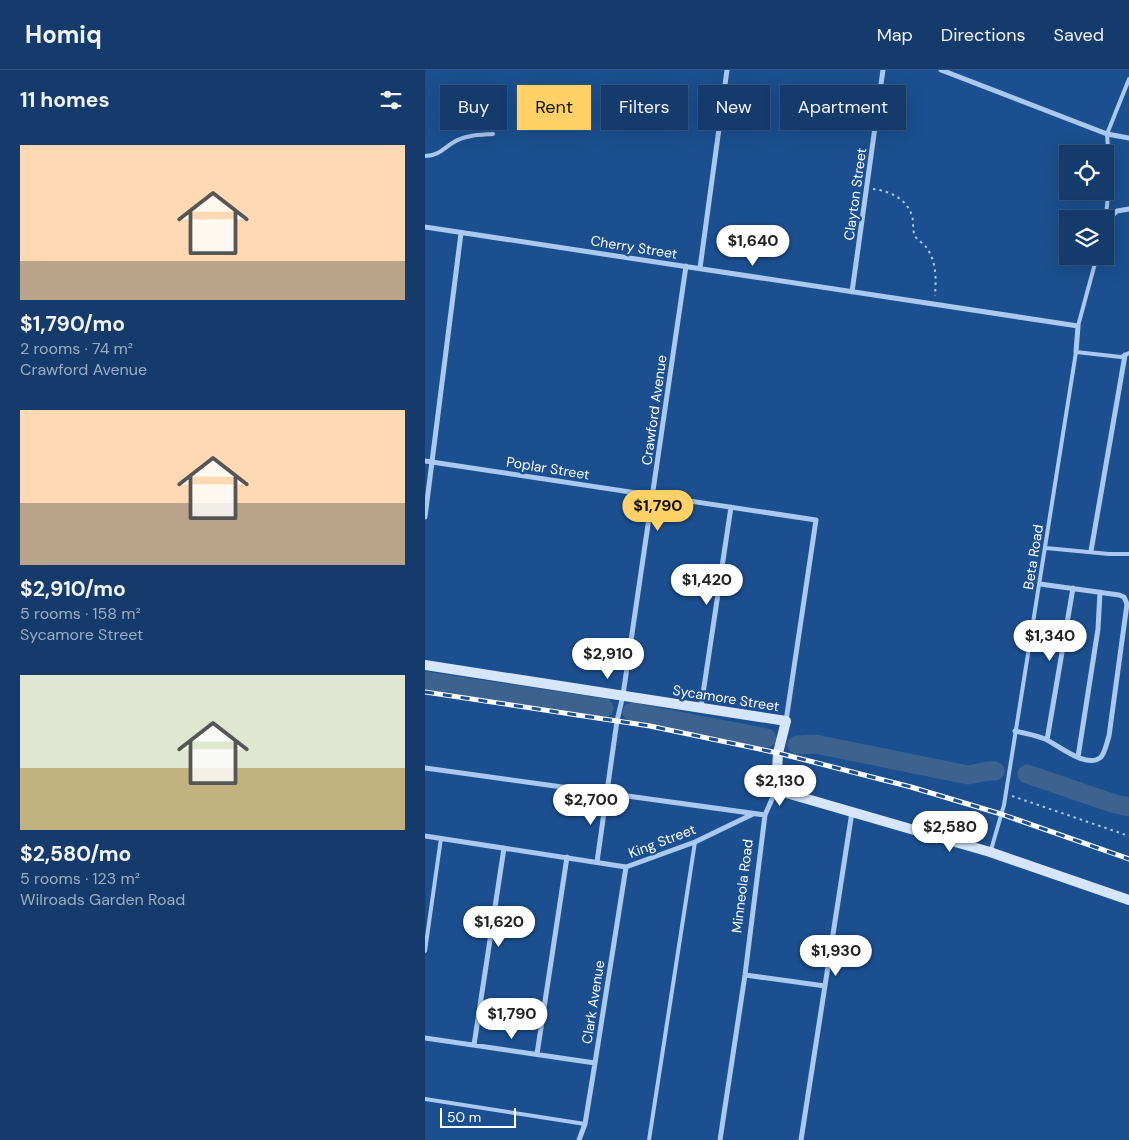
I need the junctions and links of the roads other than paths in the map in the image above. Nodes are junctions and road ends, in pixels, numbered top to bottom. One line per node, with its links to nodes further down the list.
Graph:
1 (727, 70): 16 (street)
2 (883, 70): 17 (street, Clayton Street)
3 (941, 70): 6 (street)
4 (1129, 79): 6 (lane)
5 (493, 134): 8 (lane)
6 (1107, 134): 7 (street); 10 (lane)
7 (1129, 138)
8 (425, 156)
9 (1129, 209): 11 (street)
10 (1106, 210)
11 (1114, 214)
12 (425, 227): 13 (street, Cherry Street)
13 (461, 233): 15 (street, Cherry Street); 22 (street)
14 (1095, 265): 18 (lane)
15 (686, 266): 16 (street, Cherry Street); 23 (street, Crawford Avenue)
16 (700, 268): 17 (street, Cherry Street)
17 (852, 292): 18 (street, Cherry Street)
18 (1078, 326): 19 (street)
19 (1076, 352): 20 (lane); 27 (lane, Beta Road)
20 (1127, 354): 28 (street)
21 (425, 461): 22 (street, Poplar Street)
22 (433, 462): 23 (street, Poplar Street); 25 (street)
23 (653, 496): 24 (street, Poplar Street); 34 (street, Crawford Avenue)
24 (731, 507): 26 (street, Poplar Street); 35 (street)
25 (425, 516)
26 (815, 520): 36 (street, Minneola Road)
27 (1046, 548): 28 (lane); 30 (lane, Beta Road)
28 (1091, 551): 29 (lane)
29 (1129, 554)
30 (1040, 584): 31 (street); 37 (lane, Beta Road)
31 (1073, 588): 32 (street); 38 (street)
32 (1100, 592): 39 (street); 39 (street)
33 (425, 665): 34 (street, Sycamore Street)
34 (623, 695): 35 (street, Sycamore Street); 42 (street, Crawford Avenue)
35 (701, 708): 36 (street, Sycamore Street)
36 (786, 721): 41 (street, Minneola Road)
37 (1015, 731): 38 (street); 50 (lane, Beta Road)
38 (1047, 740): 39 (street)
39 (1078, 757)
40 (425, 768): 42 (street)
41 (776, 790): 43 (street); 45 (street, Minneola Road)
42 (606, 793): 44 (street); 52 (street, Crawford Avenue)
43 (852, 811): 50 (street); 57 (street)
44 (754, 814): 45 (street); 48 (street, King Street)
45 (765, 816): 56 (street, Minneola Road)
46 (425, 836): 47 (street, King Street)
47 (441, 838): 49 (street, King Street); 55 (lane)
48 (695, 842): 53 (street, King Street); 65 (lane)
49 (504, 848): 51 (street, King Street); 59 (street)
50 (991, 852): 54 (street)
51 (567, 857): 52 (street, King Street); 60 (street)
52 (597, 862): 53 (street, King Street)
53 (626, 867): 61 (street, Clark Avenue)
54 (1129, 900)
55 (425, 951)
56 (745, 975): 57 (street); 66 (street, Minneola Road)
57 (825, 986): 67 (street)
58 (425, 1038): 59 (street)
59 (473, 1045): 60 (street)
60 (537, 1054): 61 (street)
61 (595, 1063): 63 (street, Clark Avenue)
62 (425, 1099): 63 (lane)
63 (585, 1124): 64 (street, Clark Avenue)
64 (579, 1140)
65 (649, 1140)
66 (720, 1140)
67 (801, 1140)

